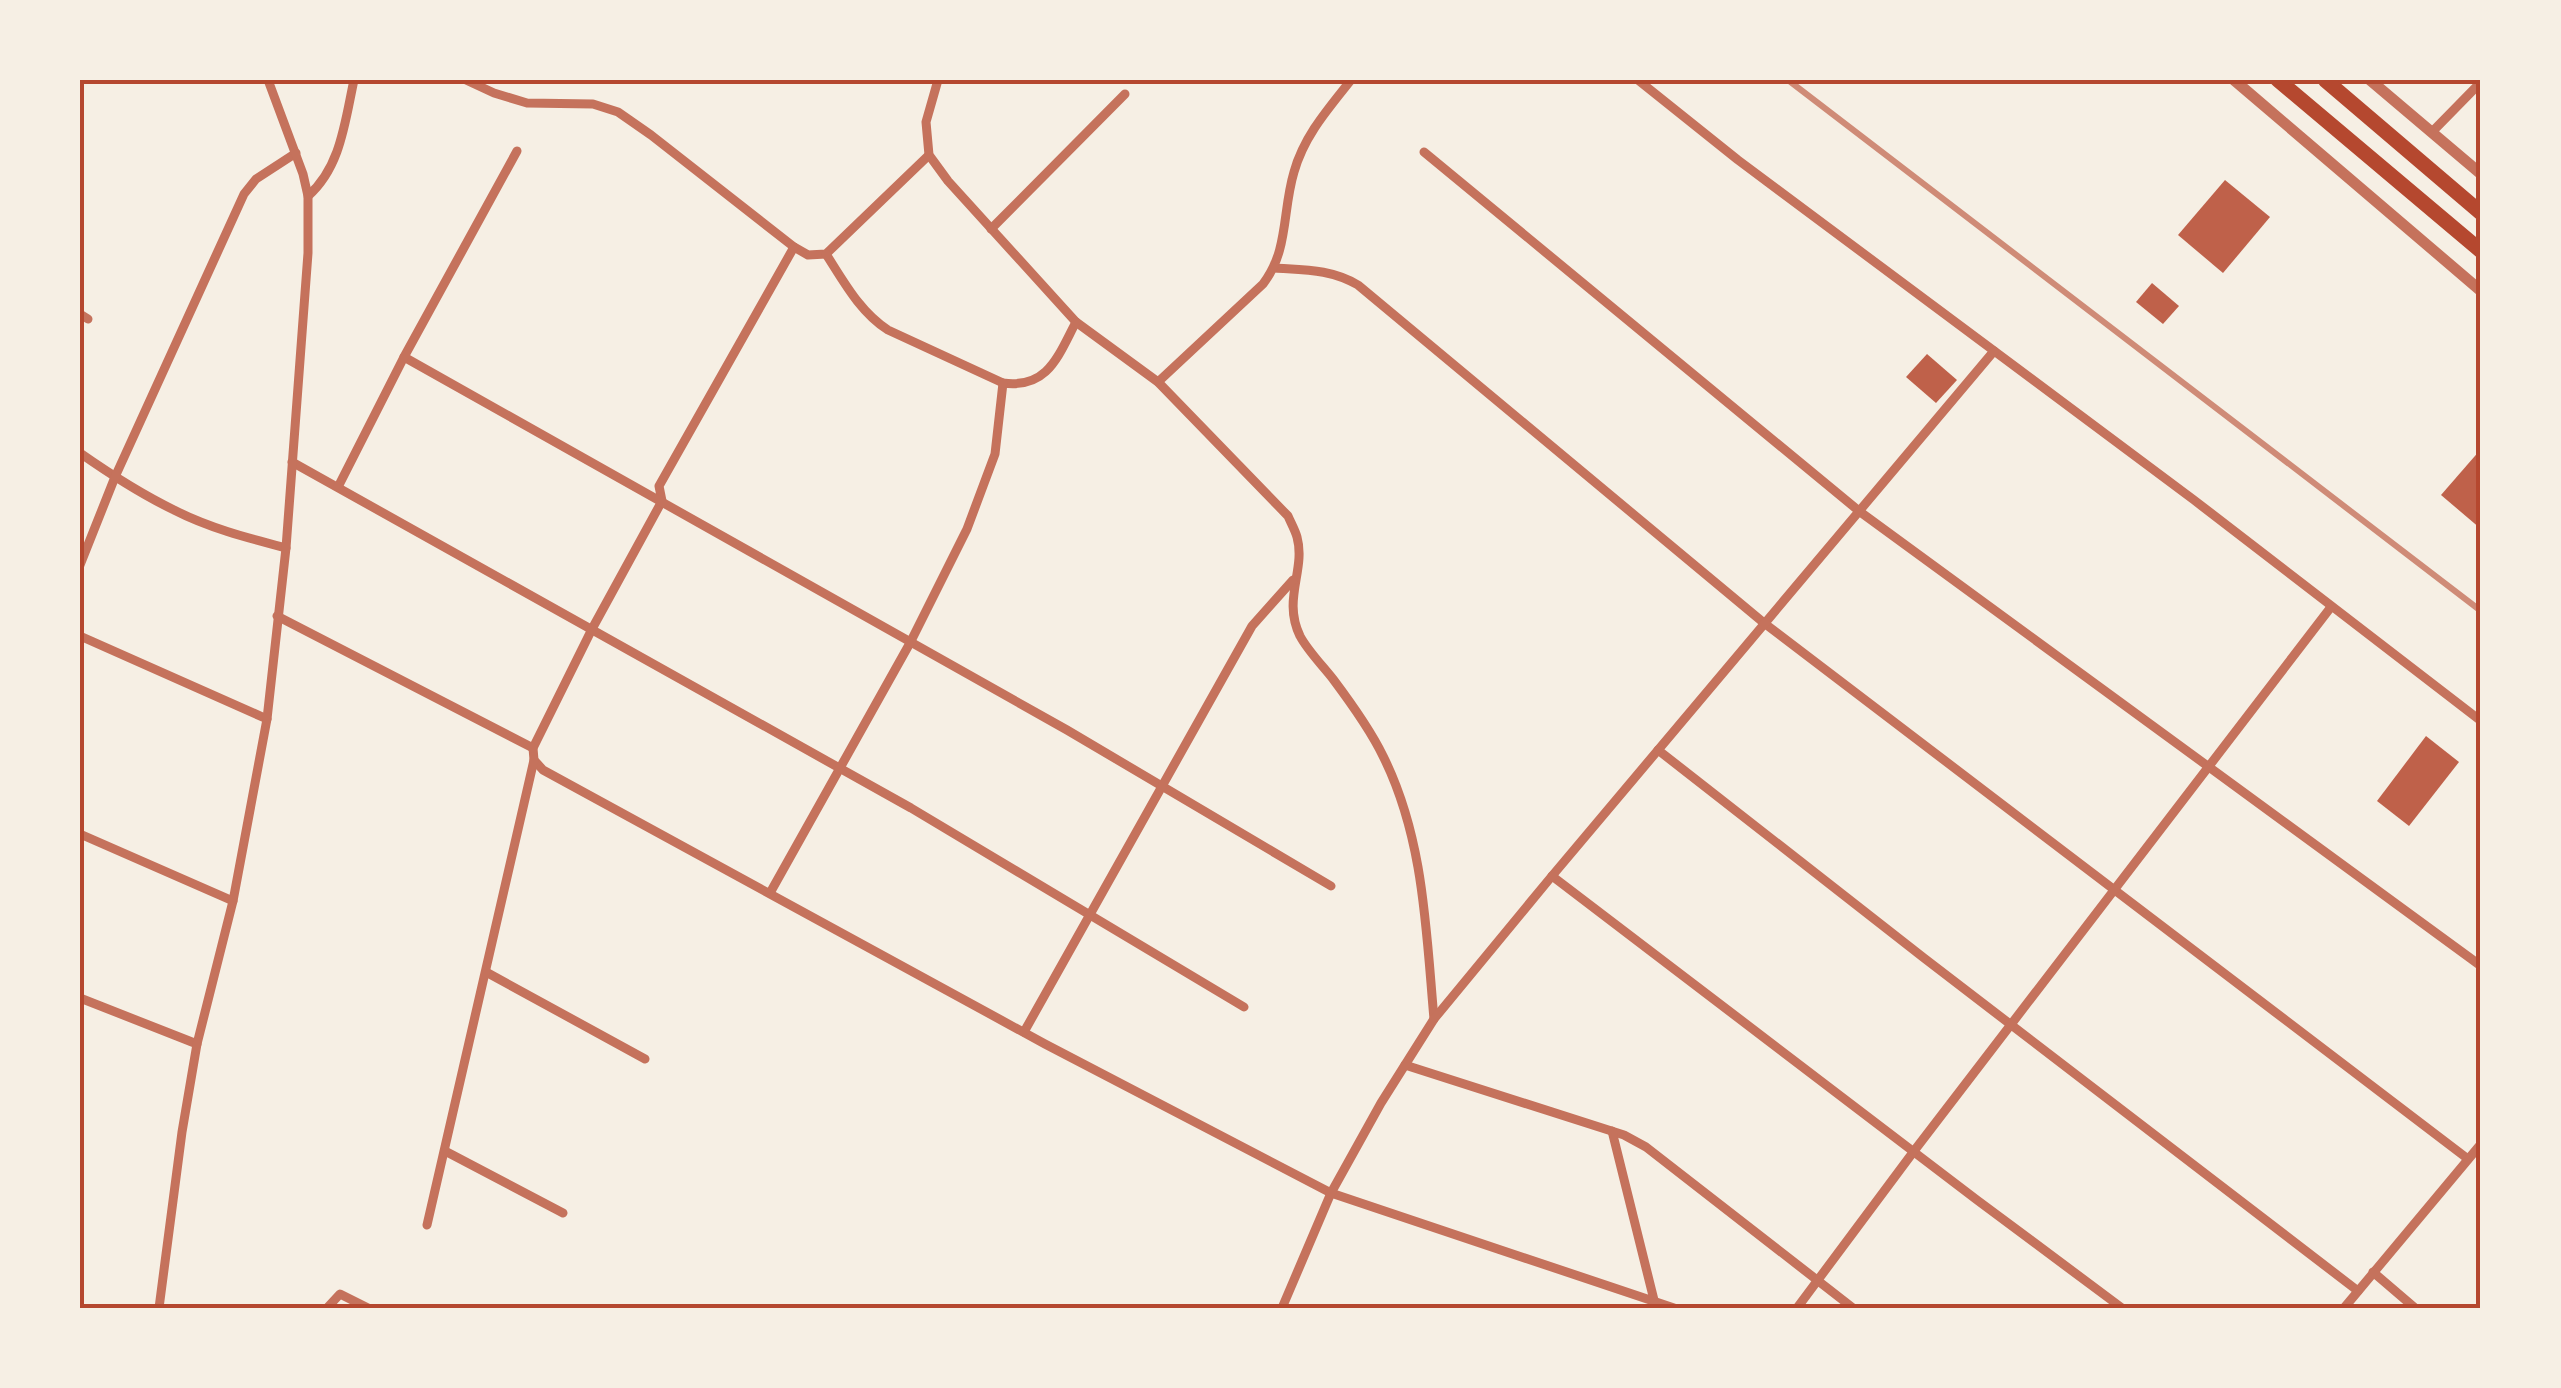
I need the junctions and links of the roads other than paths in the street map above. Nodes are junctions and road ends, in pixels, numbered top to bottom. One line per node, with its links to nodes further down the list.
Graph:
1 (268, 80): 16 (street)
2 (354, 80): 19 (street)
3 (466, 80): 22 (street)
4 (938, 80): 17 (street)
5 (1351, 80): 25 (street)
6 (1638, 80): 28 (street)
7 (2234, 80): 26 (street)
8 (2278, 80): 23 (highway)
9 (2324, 80): 20 (highway)
10 (2370, 80): 13 (street)
11 (2481, 82): 13 (street)
12 (1124, 94): 21 (street)
13 (2432, 132): 18 (street)
14 (517, 151): 29 (street)
15 (1424, 152): 37 (street)
16 (296, 153): 19 (street); 34 (street)
17 (929, 155): 21 (street); 24 (street)
18 (2481, 174)
19 (308, 196): 33 (street)
20 (2481, 213)
21 (991, 229): 27 (street)
22 (794, 247): 24 (street); 36 (street)
23 (2481, 251)
24 (826, 254): 31 (street)
25 (1275, 268): 30 (street); 43 (street)
26 (2481, 291)
27 (1076, 322): 30 (street); 31 (street)
28 (1994, 351): 37 (street); 41 (street)
29 (404, 357): 35 (street); 36 (street)
30 (1158, 382): 40 (street)
31 (1002, 383): 46 (street)
32 (80, 452): 34 (street)
33 (292, 462): 35 (street); 38 (street)
34 (115, 477): 38 (street); 39 (street)
35 (338, 488): 44 (street)
36 (662, 501): 44 (street); 46 (street)
37 (1859, 512): 43 (street); 52 (street)
38 (286, 548): 42 (street)
39 (80, 566)
40 (1295, 578): 54 (street); 66 (street)
41 (2331, 606): 48 (street); 52 (street)
42 (276, 616): 47 (street); 49 (street)
43 (1764, 624): 50 (street); 58 (street)
44 (592, 628): 49 (street); 53 (street)
45 (80, 636): 47 (street)
46 (910, 642): 53 (street); 54 (street)
47 (267, 719): 60 (street)
48 (2481, 721)
49 (533, 748): 51 (street)
50 (1658, 750): 56 (street); 67 (street)
51 (534, 760): 59 (street); 63 (street)
52 (2208, 766): 58 (street); 62 (street)
53 (839, 768): 59 (street); 61 (street)
54 (1162, 786): 57 (street); 61 (street)
55 (80, 834): 60 (street)
56 (1552, 876): 66 (street); 75 (street)
57 (1331, 886)
58 (2114, 890): 67 (street); 76 (street)
59 (770, 893): 68 (street)
60 (233, 901): 69 (street)
61 (1089, 916): 65 (street); 68 (street)
62 (2481, 966)
63 (486, 972): 70 (street); 74 (street)
64 (80, 998): 69 (street)
65 (1244, 1007)
66 (1434, 1019): 71 (street)
67 (2011, 1025): 75 (street); 82 (street)
68 (1024, 1032): 77 (street)
69 (197, 1044): 84 (street)
70 (644, 1059)
71 (1405, 1065): 72 (street); 77 (street)
72 (1612, 1130): 81 (street); 83 (street)
73 (2481, 1144): 76 (street)
74 (445, 1151): 78 (street); 79 (street)
75 (1914, 1151): 81 (street); 91 (street)
76 (2468, 1159): 80 (street)
77 (1331, 1193): 83 (street); 87 (street)
78 (563, 1213)
79 (427, 1225)
80 (2374, 1272): 82 (street); 93 (street)
81 (1818, 1280): 89 (street); 90 (street)
82 (2358, 1291): 92 (street)
83 (1654, 1300): 88 (street)
84 (159, 1308)
85 (328, 1308): 86 (street)
86 (368, 1308)
87 (1282, 1308)
88 (1674, 1308)
89 (1797, 1308)
90 (1854, 1308)
91 (2122, 1308)
92 (2344, 1308)
93 (2416, 1308)

